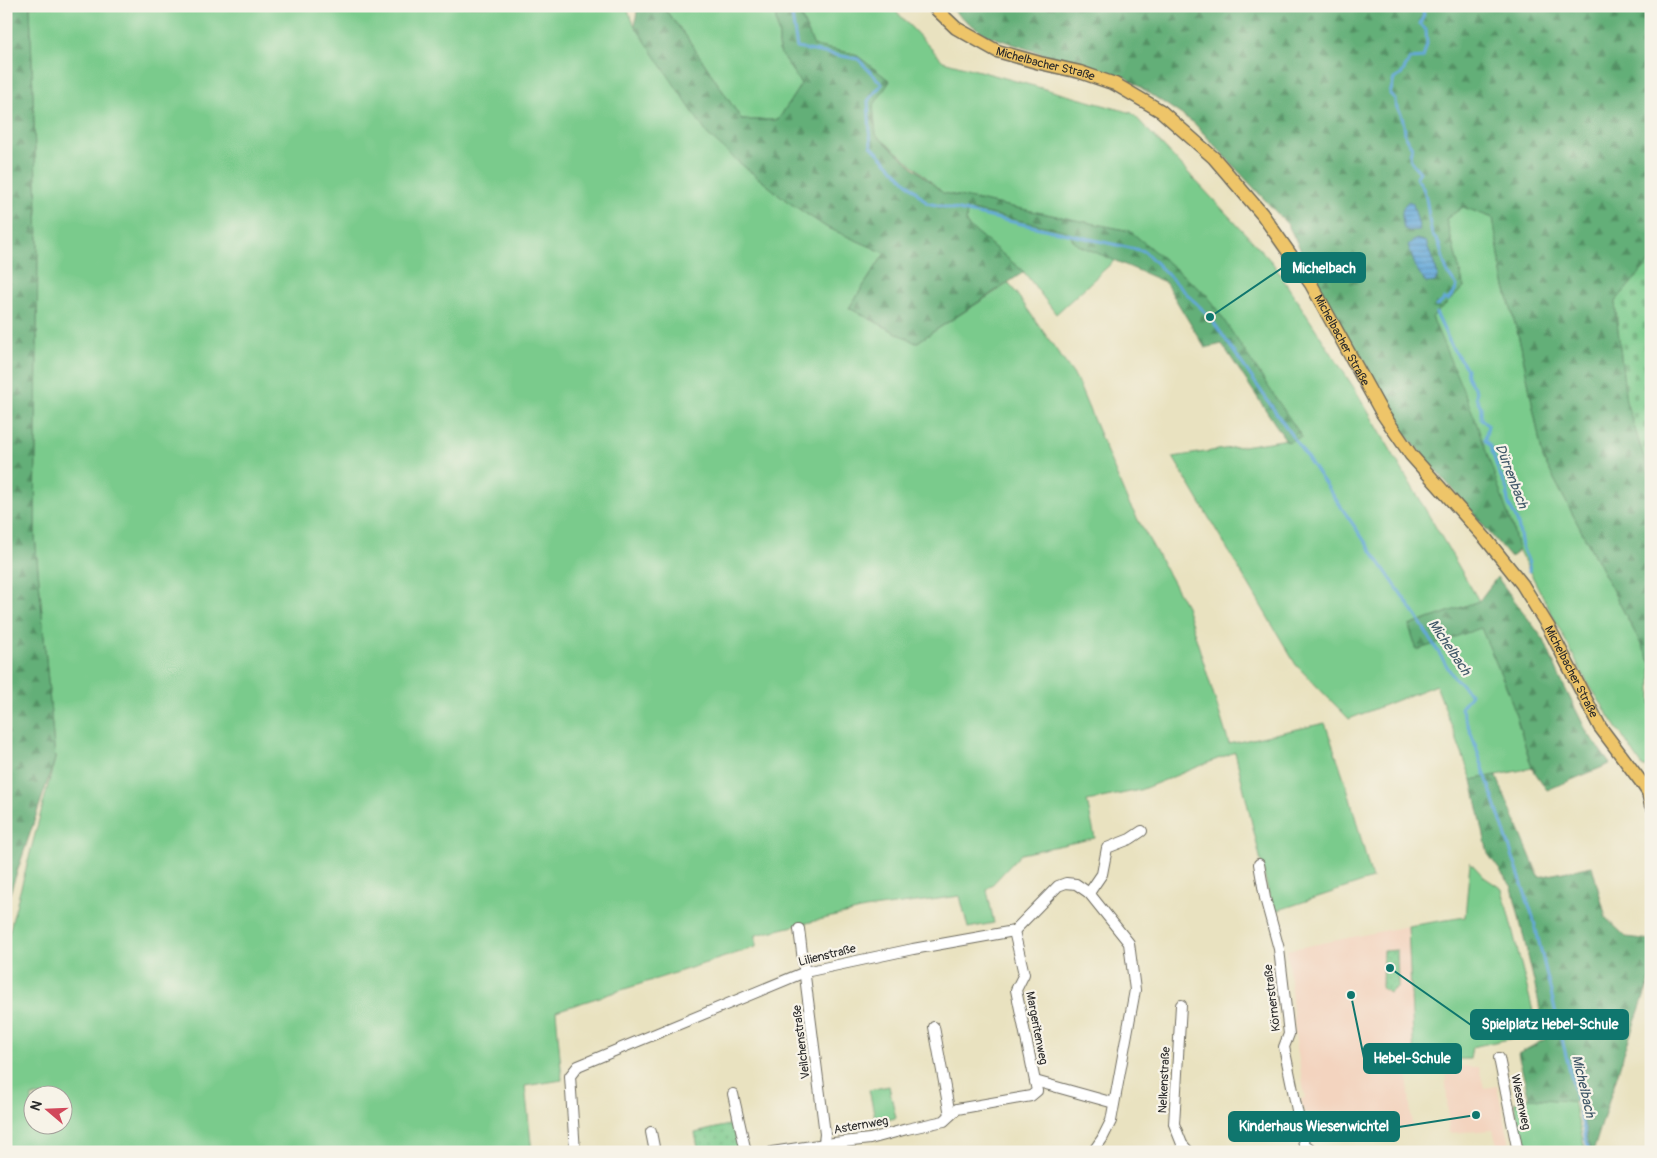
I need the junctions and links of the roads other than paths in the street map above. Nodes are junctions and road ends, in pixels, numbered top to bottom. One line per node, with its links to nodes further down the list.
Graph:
1 (933, 6): 2 (main road, Michelbacher Straße)
2 (1648, 787): 3 (main road, Michelbacher Straße)
3 (1651, 805)
4 (1142, 831): 6 (street)
5 (1259, 864): 25 (street, Körnerstraße)
6 (1089, 893): 8 (street); 15 (street)
7 (798, 929): 9 (street, Veilchenstraße)
8 (1014, 930): 9 (street, Lilienstraße); 13 (street, Margeritenweg)
9 (805, 972): 18 (street, Veilchenstraße); 19 (street, Lilienstraße)
10 (1181, 1005): 24 (street, Nelkenstraße)
11 (934, 1027): 16 (street)
12 (1499, 1058): 26 (street, Wiesenweg)
13 (1035, 1081): 15 (street, Margeritenweg); 16 (street, Asternweg)
14 (733, 1094): 21 (street)
15 (1114, 1104): 23 (street)
16 (950, 1115): 18 (street, Asternweg)
17 (651, 1132): 20 (street)
18 (824, 1148): 22 (street, Asternweg)
19 (574, 1152)
20 (655, 1152)
21 (746, 1152)
22 (772, 1152)
23 (1093, 1152)
24 (1188, 1152)
25 (1315, 1152)
26 (1518, 1152)

